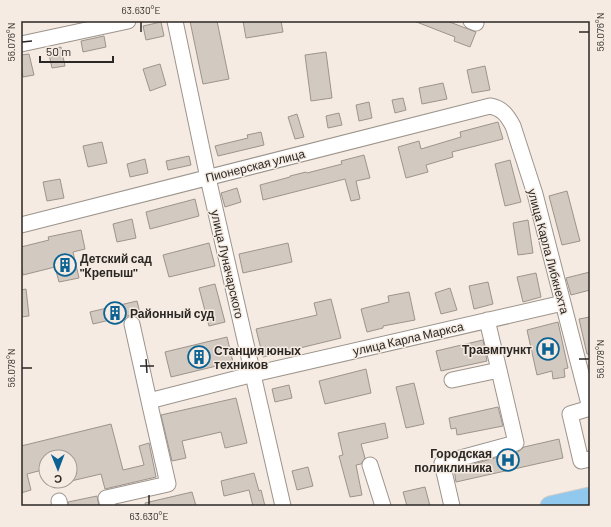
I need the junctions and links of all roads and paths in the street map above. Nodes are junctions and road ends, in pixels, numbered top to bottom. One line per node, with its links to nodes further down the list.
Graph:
1 (128, 21): 3 (street)
2 (175, 21): 5 (street, улица Луначарского)
3 (21, 44)
4 (490, 106): 5 (street, Пионерская улица); 7 (street, улица Карла Либкнехта)
5 (208, 178): 6 (street, Пионерская улица); 11 (street, улица Луначарского)
6 (21, 225)
7 (564, 303): 8 (street, улица Карла Маркса); 14 (street, улица Карла Либкнехта)
8 (487, 320): 10 (street); 11 (street, улица Карла Маркса)
9 (132, 324): 13 (street)
10 (499, 370): 12 (street); 22 (street)
11 (254, 374): 13 (street, улица Карла Маркса); 20 (street, улица Луначарского)
12 (452, 380)
13 (149, 401): 19 (street)
14 (590, 408): 15 (street)
15 (590, 459)
16 (370, 465): 21 (street)
17 (590, 497): 18 (main road)
18 (559, 505)
19 (108, 506)
20 (283, 506)
21 (383, 506)
22 (452, 506)

